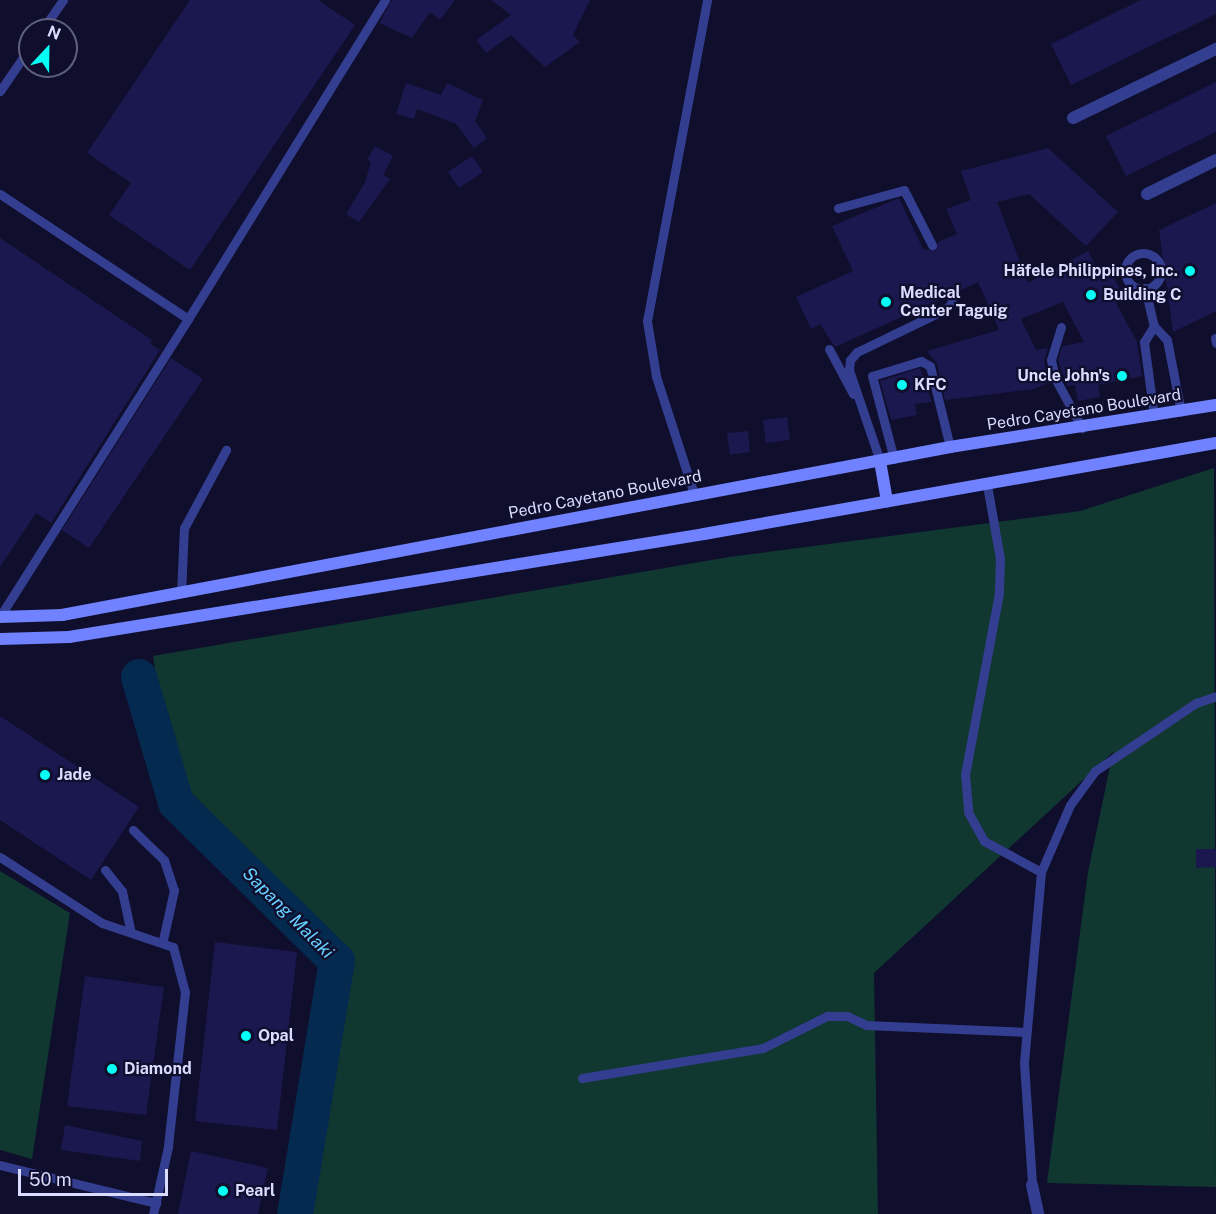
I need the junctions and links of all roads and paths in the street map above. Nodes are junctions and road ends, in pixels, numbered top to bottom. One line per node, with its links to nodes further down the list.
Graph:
1 (63, 0): 4 (lane)
2 (385, 0): 16 (lane)
3 (707, 0): 31 (lane)
4 (50, 18)
5 (1216, 49): 8 (street)
6 (18, 64): 7 (lane)
7 (0, 90)
8 (1073, 118)
9 (1216, 160): 10 (street)
10 (1147, 194)
11 (1, 197): 16 (lane)
12 (838, 208): 13 (lane)
13 (932, 245)
14 (1145, 288): 17 (lane)
15 (953, 293): 23 (lane)
16 (188, 319): 34 (lane)
17 (1154, 326): 21 (lane); 22 (lane)
18 (1061, 327): 24 (lane)
19 (829, 348): 23 (lane)
20 (1216, 405): 21 (main road, Pedro Cayetano Boulevard)
21 (1181, 412): 22 (main road, Pedro Cayetano Boulevard)
22 (1154, 416): 24 (main road, Pedro Cayetano Boulevard)
23 (867, 421): 29 (lane)
24 (1082, 428): 26 (main road, Pedro Cayetano Boulevard)
25 (1216, 443): 30 (main road)
26 (950, 447): 28 (main road, Pedro Cayetano Boulevard); 28 (lane)
27 (226, 450): 33 (lane)
28 (894, 459): 29 (main road, Pedro Cayetano Boulevard)
29 (880, 461): 31 (main road, Pedro Cayetano Boulevard); 32 (main road)
30 (987, 485): 32 (main road); 40 (lane)
31 (694, 494): 33 (main road, Pedro Cayetano Boulevard)
32 (887, 501): 35 (main road)
33 (181, 593): 34 (main road, Pedro Cayetano Boulevard)
34 (0, 616)
35 (0, 639)
36 (1216, 696): 40 (lane)
37 (133, 830): 42 (lane)
38 (0, 857): 41 (lane)
39 (105, 870): 41 (lane)
40 (1041, 872): 43 (lane)
41 (130, 930): 42 (lane)
42 (163, 940): 47 (lane)
43 (1026, 1032): 44 (lane); 46 (lane)
44 (582, 1077)
45 (0, 1165): 47 (lane)
46 (1032, 1185): 49 (street)
47 (156, 1203): 48 (lane)
48 (153, 1214)
49 (1038, 1214)

